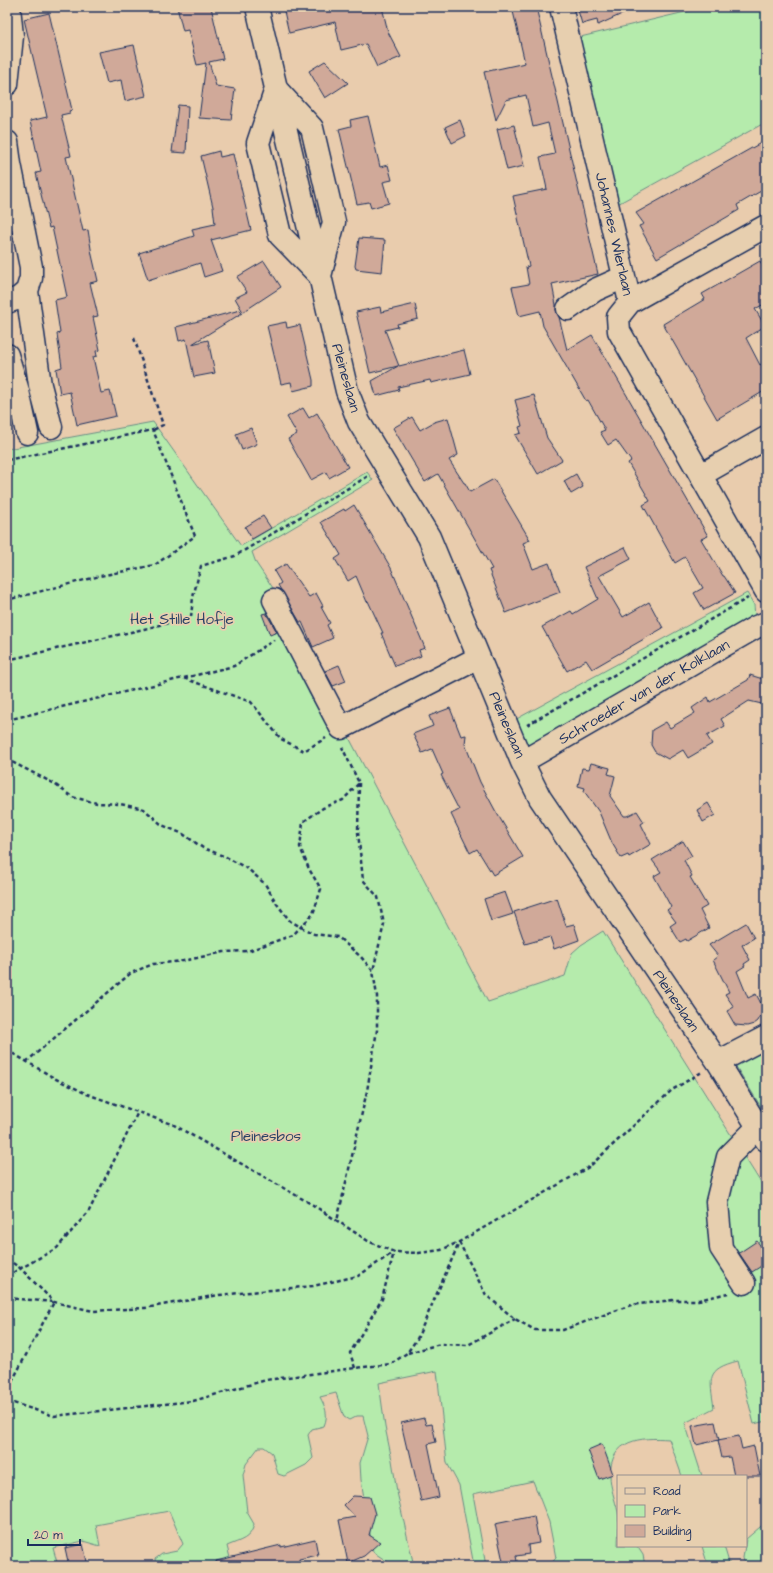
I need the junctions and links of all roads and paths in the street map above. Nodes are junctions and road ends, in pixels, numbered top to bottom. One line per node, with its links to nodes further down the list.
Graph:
1 (8, 7): 4 (street)
2 (257, 7): 5 (street, Pleineslaan)
3 (561, 7): 9 (street, Johannes Wierlaan)
4 (7, 84)
5 (276, 89): 8 (street, Pleineslaan); 8 (street)
6 (7, 142): 10 (street)
7 (766, 226): 12 (street)
8 (320, 276): 23 (street, Pleineslaan)
9 (624, 277): 12 (street, Johannes Wierlaan); 13 (street)
10 (27, 291): 11 (street); 16 (street)
11 (7, 302)
12 (630, 302): 24 (street, Johannes Wierlaan)
13 (568, 309)
14 (134, 338): 19 (path)
15 (7, 355): 17 (street)
16 (40, 385): 17 (street); 18 (street)
17 (18, 391): 20 (street)
18 (50, 427)
19 (153, 430): 22 (path); 26 (path)
20 (27, 433)
21 (766, 438): 24 (street)
22 (7, 460)
23 (386, 466): 30 (street, Pleineslaan); 31 (path)
24 (701, 475): 25 (street, Johannes Wierlaan)
25 (765, 590): 35 (path)
26 (7, 600)
27 (274, 600): 29 (street)
28 (766, 623): 37 (street, Schroeder van der Kolklaan)
29 (290, 630): 32 (path); 34 (street)
30 (478, 658): 34 (street); 35 (street, Pleineslaan)
31 (7, 660)
32 (184, 678): 33 (path); 34 (path)
33 (7, 720)
34 (338, 730): 38 (path)
35 (510, 734): 37 (street, Pleineslaan)
36 (7, 758): 39 (path)
37 (522, 762): 44 (street, Pleineslaan)
38 (359, 783): 39 (path); 40 (path)
39 (301, 928): 40 (path); 43 (path)
40 (373, 971): 47 (path)
41 (766, 1037): 44 (street)
42 (7, 1050): 43 (path)
43 (26, 1062): 45 (path)
44 (718, 1062): 46 (street, Pleineslaan); 48 (path)
45 (138, 1112): 47 (path); 51 (path)
46 (762, 1133): 53 (street)
47 (336, 1221): 49 (path)
48 (459, 1242): 49 (path); 56 (path); 57 (path)
49 (394, 1252): 55 (path); 58 (path)
50 (7, 1259): 51 (path)
51 (20, 1268): 52 (path); 55 (path)
52 (7, 1276)
53 (744, 1283): 56 (path)
54 (7, 1298): 55 (path)
55 (54, 1302): 59 (path)
56 (515, 1319): 57 (path)
57 (407, 1353): 58 (path)
58 (354, 1368): 60 (path)
59 (7, 1391)
60 (7, 1401)

